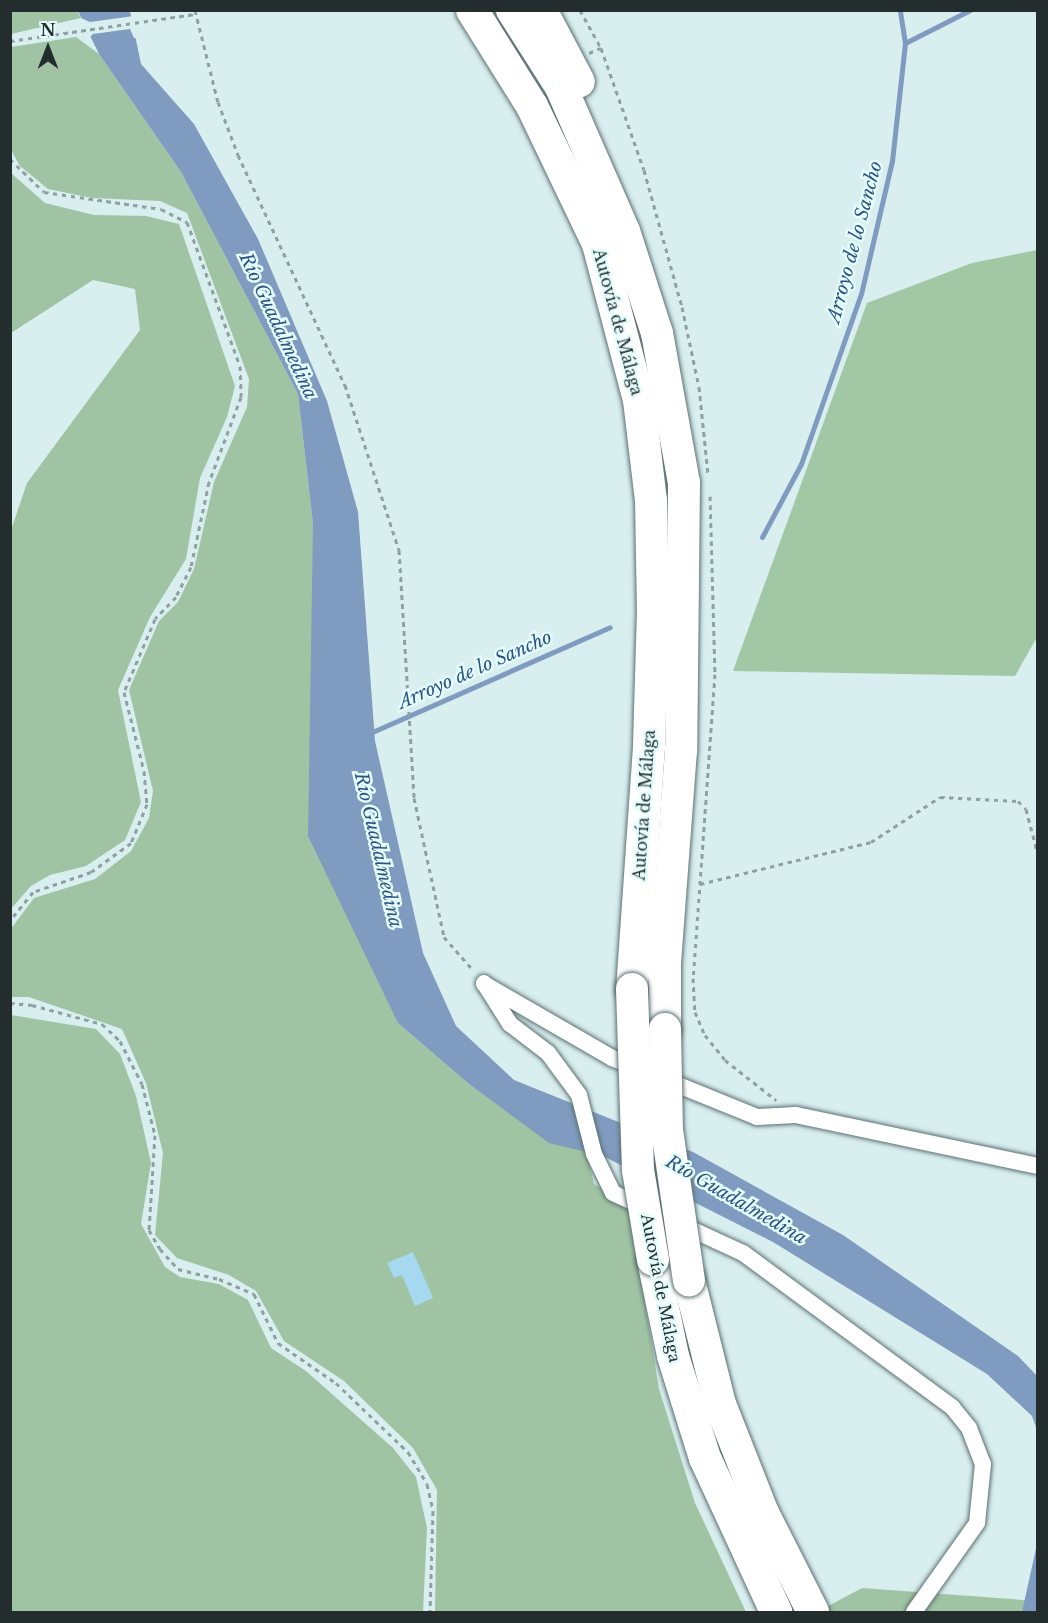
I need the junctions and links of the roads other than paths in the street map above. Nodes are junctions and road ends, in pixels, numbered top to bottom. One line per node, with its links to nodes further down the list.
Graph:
1 (454, 10): 5 (highway)
2 (472, 10): 5 (highway, Autovía de Málaga)
3 (512, 10): 6 (highway, Autovía de Málaga)
4 (542, 10): 6 (highway)
5 (564, 171): 8 (highway, Autovía de Málaga, bridge)
6 (642, 284): 9 (highway, Autovía de Málaga, bridge)
7 (1038, 1166): 10 (street)
8 (777, 1612)
9 (813, 1612)
10 (914, 1612)

